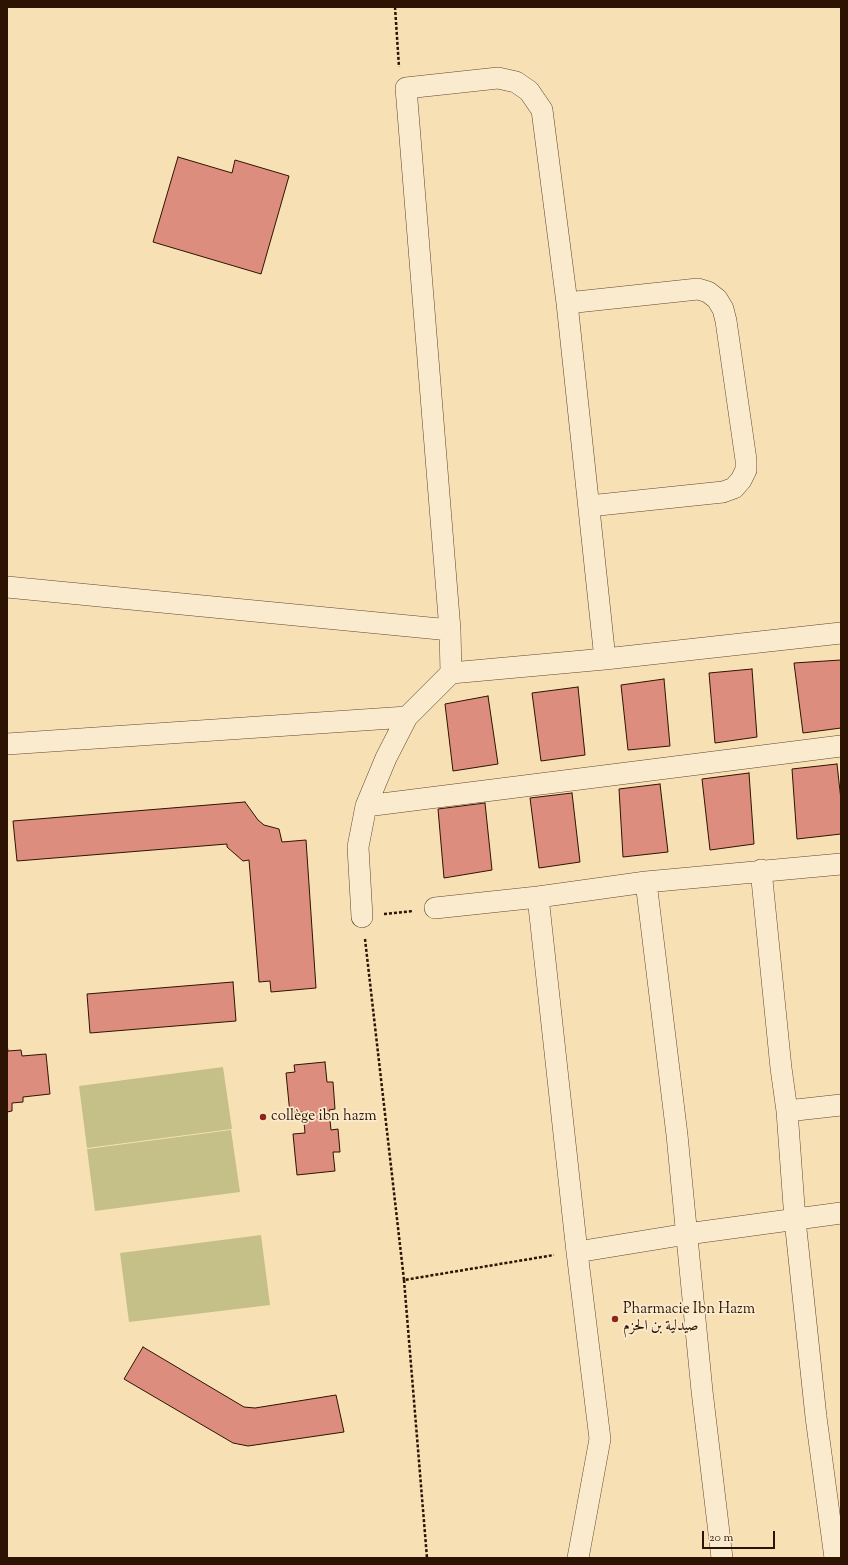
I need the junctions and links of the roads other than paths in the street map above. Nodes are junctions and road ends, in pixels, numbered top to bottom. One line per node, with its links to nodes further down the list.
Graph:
1 (567, 302): 2 (street); 2 (street); 4 (street)
2 (589, 506): 6 (street)
3 (7, 587): 4 (street)
4 (450, 630): 7 (street)
5 (841, 633): 6 (street)
6 (605, 659): 7 (street)
7 (452, 673): 8 (street)
8 (407, 716): 9 (street); 11 (street)
9 (7, 744)
10 (841, 746): 11 (street)
11 (366, 806): 17 (street)
12 (841, 864): 13 (street)
13 (761, 870): 14 (street); 19 (street)
14 (646, 882): 15 (street); 22 (street)
15 (538, 897): 16 (street); 23 (street)
16 (435, 908)
17 (362, 917)
18 (841, 1105): 19 (street)
19 (787, 1111): 21 (street)
20 (841, 1213): 21 (street)
21 (795, 1220): 22 (street); 26 (street)
22 (687, 1234): 23 (street); 25 (street)
23 (577, 1252): 24 (street)
24 (578, 1558)
25 (722, 1558)
26 (835, 1558)

